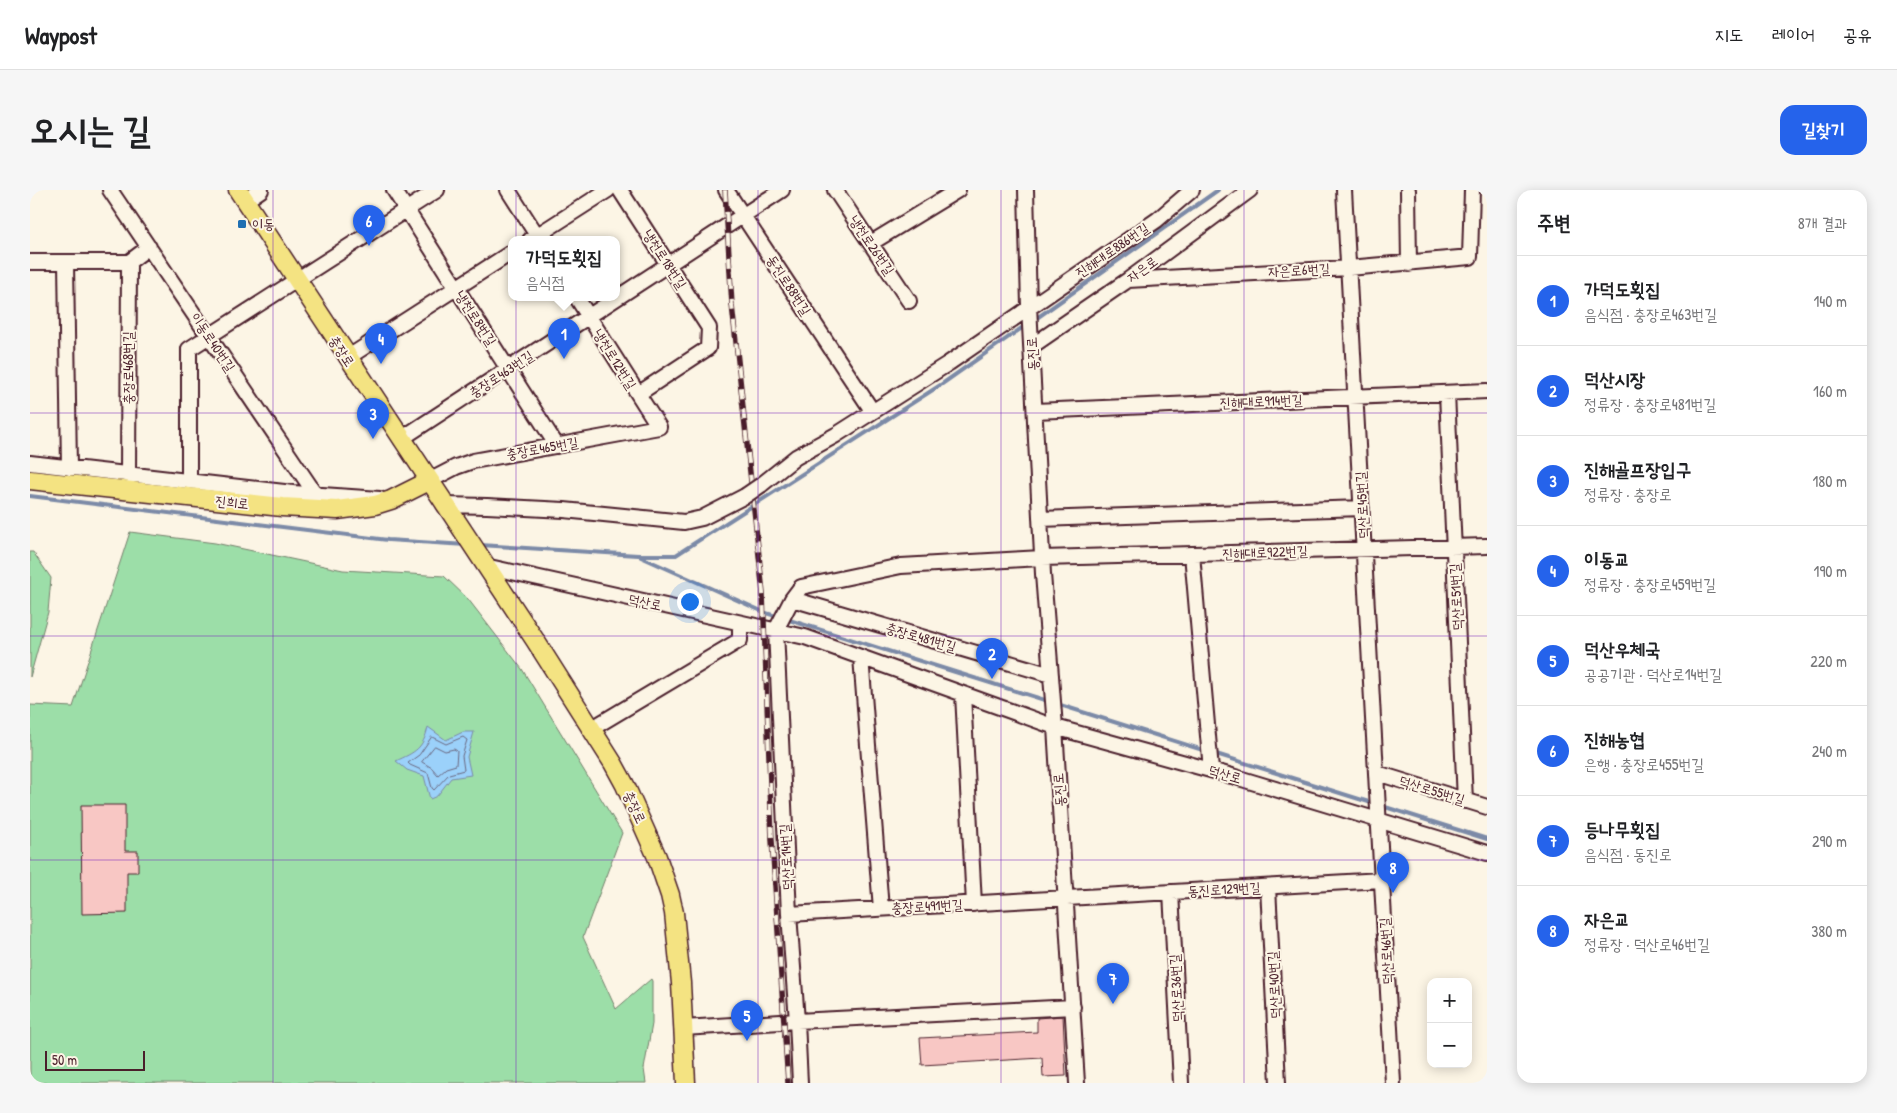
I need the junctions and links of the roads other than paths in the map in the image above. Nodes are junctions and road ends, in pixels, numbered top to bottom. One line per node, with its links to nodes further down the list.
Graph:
1 (110, 190): 24 (street, 이동로40번길)
2 (261, 190): 18 (street)
3 (394, 190): 19 (street, 냉천로8번길)
4 (437, 190): 19 (street)
5 (508, 190): 21 (street)
6 (608, 190): 22 (street)
7 (620, 190): 30 (street, 냉천로18번길)
8 (726, 190): 20 (street, 동진로88번길)
9 (782, 190): 20 (street)
10 (835, 190): 23 (street, 냉천로26번길)
11 (958, 190): 23 (street)
12 (1026, 190): 39 (street, 동진로)
13 (1192, 190): 39 (street, 진해대로886번길)
14 (1250, 190): 32 (street, 자은로)
15 (1344, 190): 31 (street, 덕산로45번길)
16 (1408, 190): 29 (street)
17 (1472, 190): 29 (street, 자은로6번길)
18 (241, 195): 33 (main road, 충장로)
19 (407, 210): 33 (street); 34 (street, 냉천로8번길)
20 (743, 216): 30 (street, 충장로463번길); 50 (street, 동진로88번길)
21 (534, 236)
22 (540, 236)
23 (871, 243): 36 (street, 냉천로26번길)
24 (148, 247): 28 (street); 42 (street, 이동로40번길)
25 (508, 254): 34 (street)
26 (30, 262): 27 (street)
27 (66, 262): 28 (street); 56 (street)
28 (129, 262): 57 (street, 충장로468번길)
29 (1409, 264): 31 (street, 자은로6번길)
30 (668, 265): 35 (street, 충장로463번길); 41 (street, 냉천로18번길)
31 (1349, 268): 32 (street, 자은로6번길); 49 (street, 덕산로45번길)
32 (1128, 280): 43 (street, 자은로)
33 (297, 282): 42 (street); 44 (main road, 충장로)
34 (456, 287): 44 (street); 45 (street, 냉천로8번길)
35 (620, 297)
36 (909, 300)
37 (579, 301): 40 (street, 냉천로12번길)
38 (613, 301): 40 (street, 충장로463번길)
39 (1030, 306): 43 (street, 동진로); 63 (street, 진해대로886번길, bridge)
40 (589, 317): 45 (street, 충장로463번길); 48 (street, 냉천로12번길)
41 (709, 328): 48 (street, 냉천로12번길)
42 (210, 337): 59 (street); 61 (street, 이동로40번길)
43 (1032, 346): 51 (street, 동진로)
44 (347, 358): 53 (main road, 충장로)
45 (509, 369): 53 (street, 충장로463번길); 54 (street, 냉천로8번길)
46 (1487, 391): 47 (street, 진해대로914번길)
47 (1447, 393): 49 (street, 진해대로914번길); 66 (street, 덕산로51번길)
48 (638, 394): 52 (street, 냉천로12번길)
49 (1356, 397): 51 (street, 진해대로914번길); 64 (street, 덕산로45번길)
50 (869, 406)
51 (1035, 411): 65 (street, 동진로)
52 (659, 427): 54 (street, 충장로465번길)
53 (401, 439): 60 (main road, 충장로)
54 (558, 446): 60 (street, 충장로465번길)
55 (30, 463): 56 (street)
56 (69, 468): 57 (street)
57 (128, 475): 59 (street)
58 (30, 480): 62 (main road, 진희로)
59 (189, 481): 61 (street)
60 (429, 481): 62 (main road, 진희로); 63 (main road, 충장로)
61 (316, 495): 62 (street)
62 (391, 500)
63 (446, 508): 71 (main road, 충장로)
64 (1362, 508): 65 (street); 68 (street, 덕산로45번길)
65 (1040, 519): 70 (street, 동진로)
66 (1454, 546): 67 (street, 진해대로922번길); 68 (street, 진해대로922번길); 82 (street, 덕산로51번길)
67 (1487, 546)
68 (1364, 549): 69 (street, 진해대로922번길); 81 (street, 덕산로45번길)
69 (1192, 554): 70 (street, 진해대로922번길); 80 (street)
70 (1042, 558): 72 (street); 76 (street, 동진로)
71 (485, 566): 73 (street, 덕산로); 79 (main road, 충장로)
72 (792, 599): 74 (street); 76 (street, 충장로481번길)
73 (740, 623): 74 (street, 덕산로); 79 (street)
74 (776, 630): 75 (street, 덕산로); 92 (street, 덕산로14번길)
75 (861, 657): 77 (street, 덕산로); 91 (street)
76 (1051, 675): 78 (street, 동진로)
77 (963, 694): 78 (street, 덕산로); 90 (street)
78 (1055, 727): 80 (street, 덕산로); 89 (street, 동진로)
79 (592, 729): 95 (main road, 충장로)
80 (1211, 770): 84 (street, 덕산로)
81 (1377, 773): 82 (street, 덕산로55번길); 84 (street, 덕산로45번길)
82 (1465, 801): 83 (street, 덕산로55번길)
83 (1487, 808)
84 (1379, 819): 85 (street, 덕산로); 86 (street, 덕산로46번길)
85 (1487, 853)
86 (1382, 880): 87 (street, 동진로129번길); 101 (street, 덕산로46번길)
87 (1268, 887): 88 (street, 동진로129번길); 100 (street, 덕산로40번길)
88 (1172, 892): 89 (street, 동진로129번길); 99 (street, 덕산로36번길)
89 (1066, 898): 90 (street, 충장로491번길); 93 (street, 동진로)
90 (974, 904): 91 (street, 충장로491번길)
91 (881, 909): 92 (street, 충장로491번길)
92 (789, 914): 94 (street, 덕산로14번길)
93 (1073, 1007): 94 (street); 98 (street, 동진로)
94 (797, 1021): 95 (street); 97 (street, 덕산로14번길)
95 (683, 1028): 96 (main road, 충장로)
96 (686, 1083)
97 (800, 1083)
98 (1078, 1083)
99 (1181, 1083)
100 (1278, 1083)
101 (1393, 1083)

